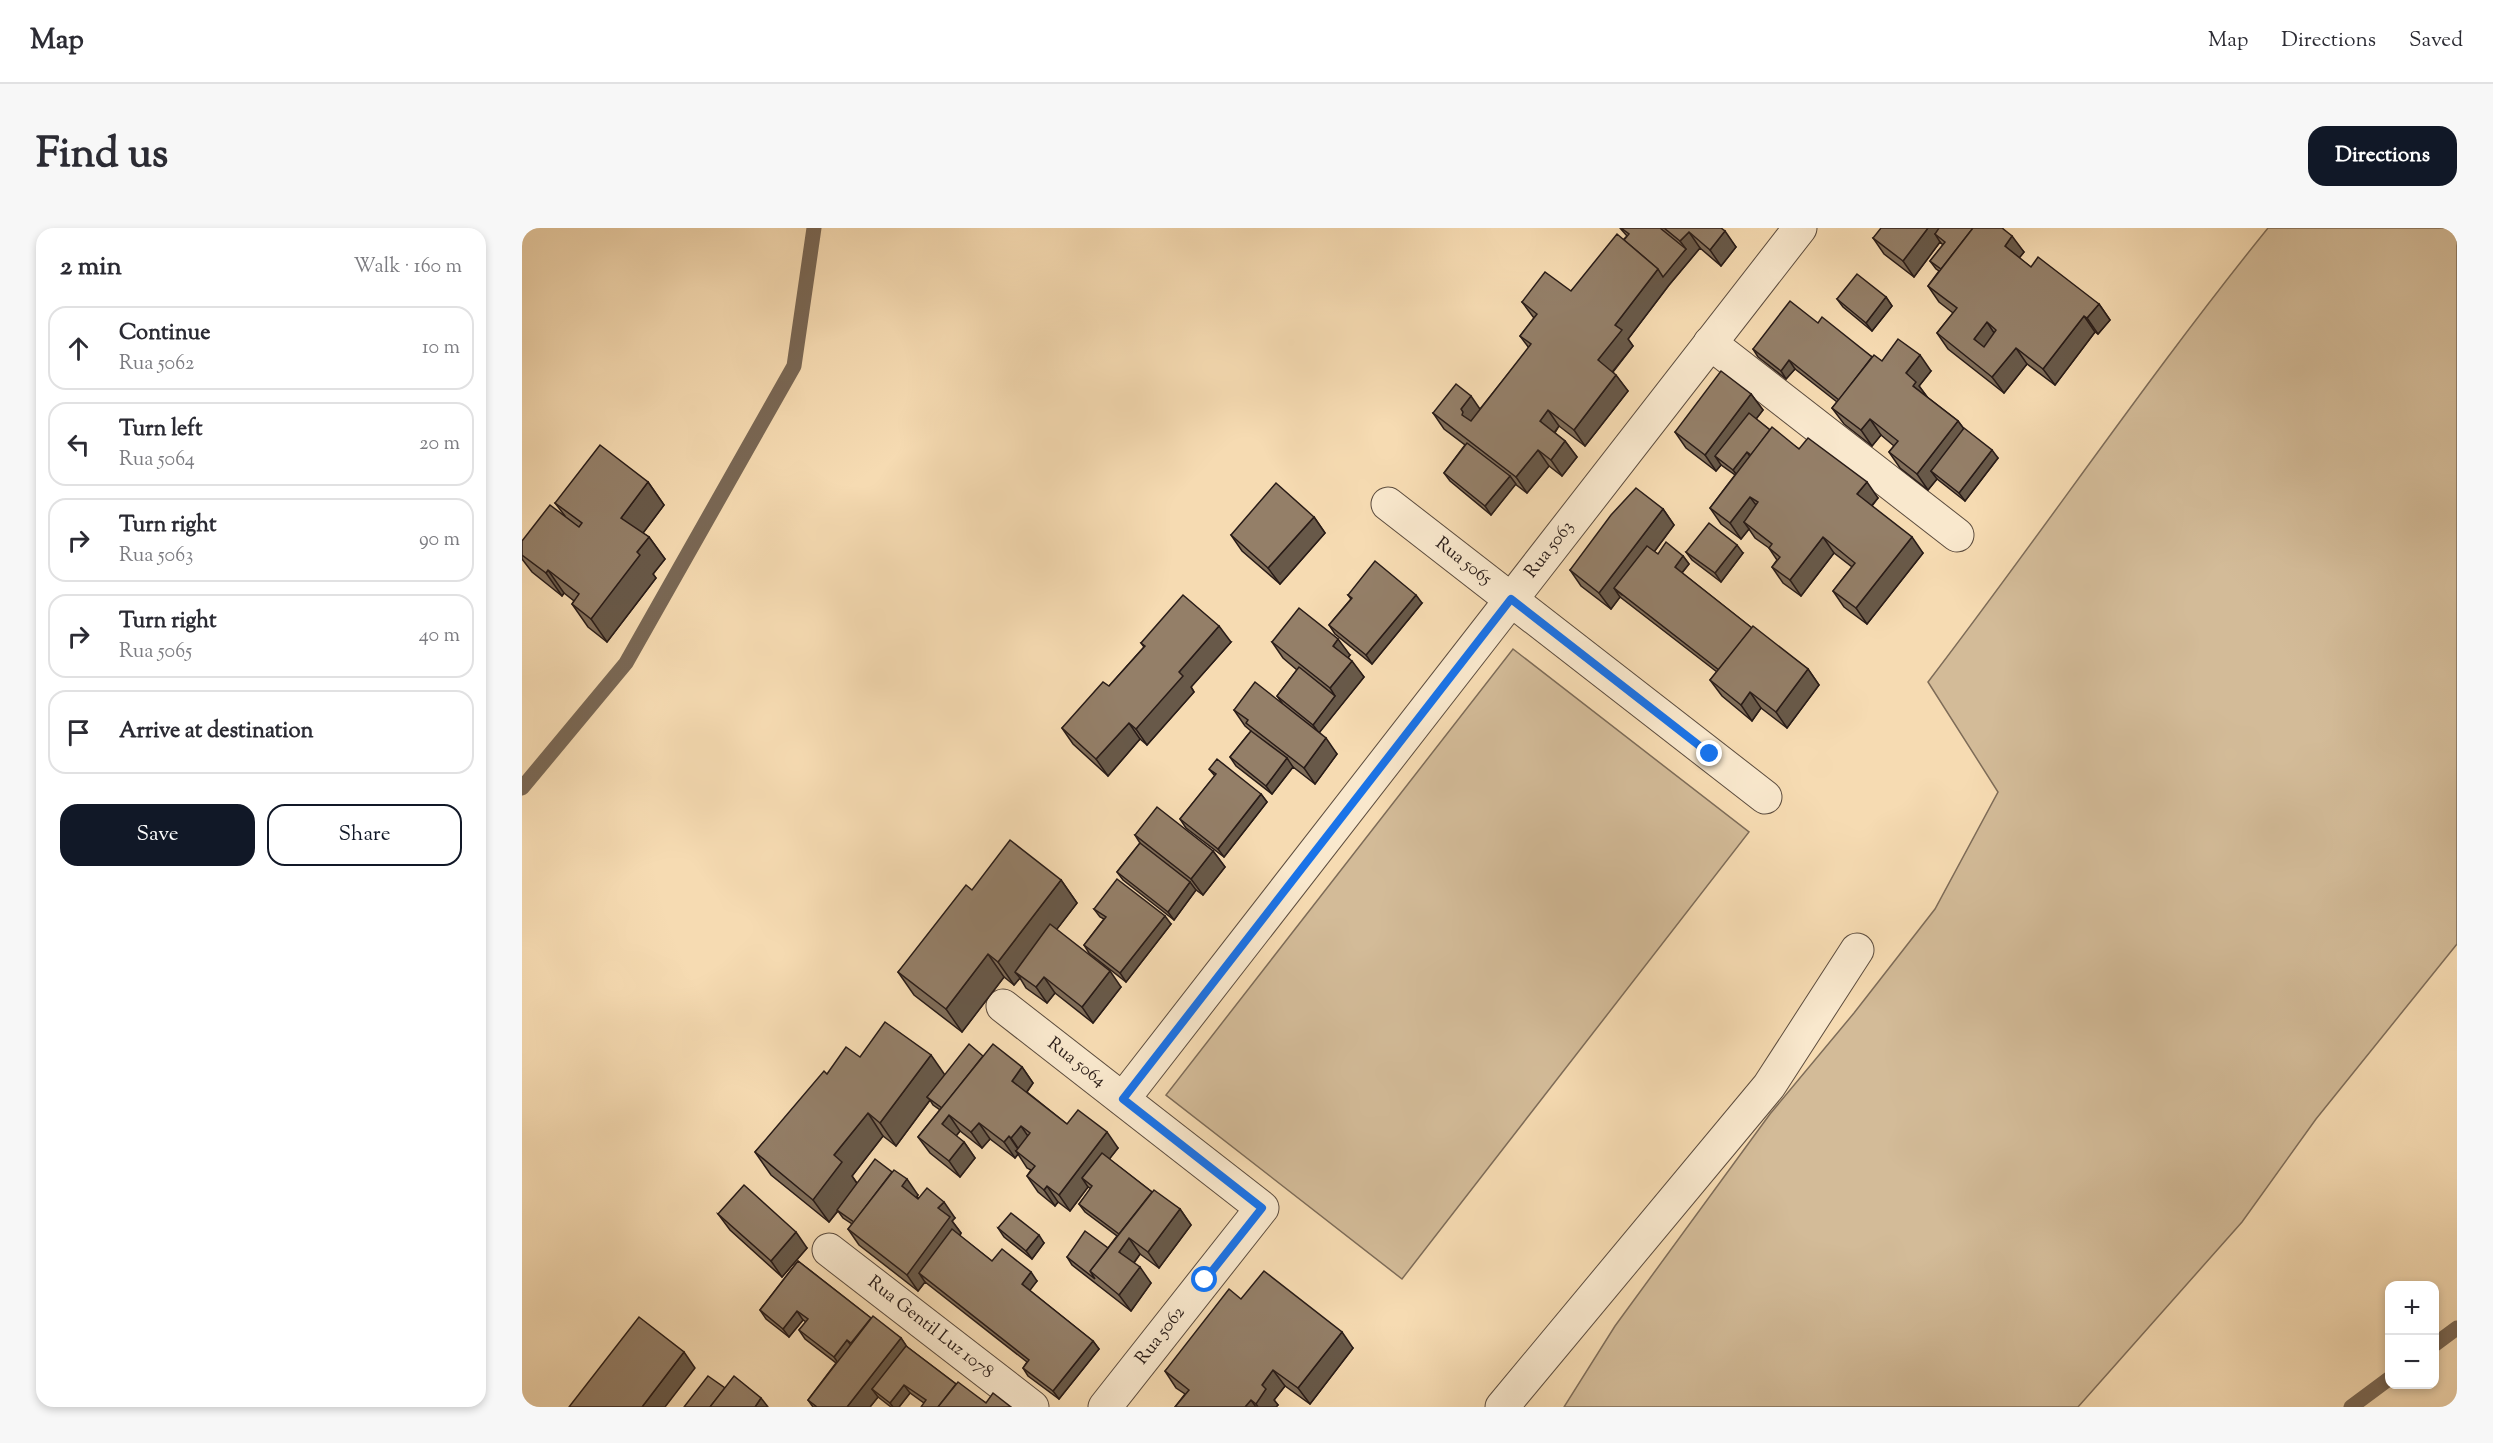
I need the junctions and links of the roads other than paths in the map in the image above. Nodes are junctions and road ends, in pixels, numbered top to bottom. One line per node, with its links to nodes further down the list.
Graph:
1 (1800, 228): 2 (street, Rua 5063)
2 (1710, 343): 4 (street); 5 (street, Rua 5063)
3 (1388, 504): 5 (street, Rua 5065)
4 (1957, 535)
5 (1511, 599): 6 (street, Rua 5065); 9 (street, Rua 5063)
6 (1765, 797)
7 (1857, 950): 14 (street)
8 (1003, 1006): 9 (street, Rua 5064)
9 (1123, 1099): 10 (street, Rua 5064)
10 (1262, 1208): 13 (street, Rua 5062)
11 (829, 1250): 12 (street, Rua Gentil Luz 1078)
12 (1032, 1407)
13 (1105, 1407)
14 (1502, 1407)

